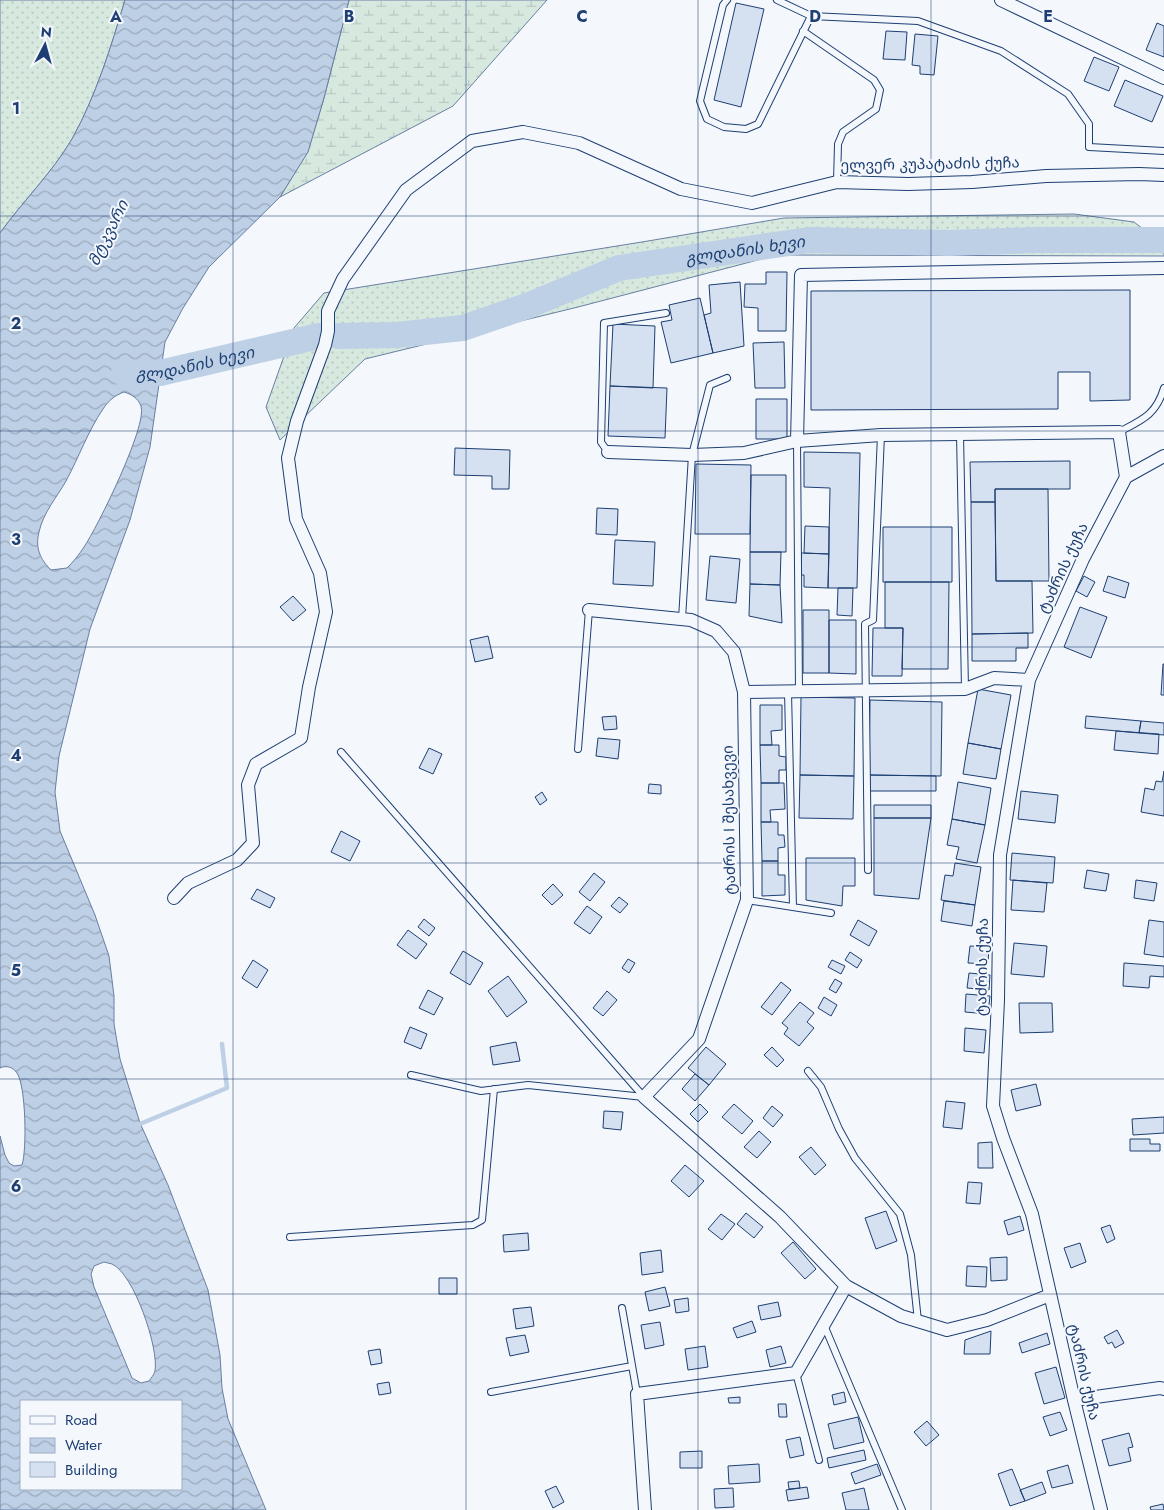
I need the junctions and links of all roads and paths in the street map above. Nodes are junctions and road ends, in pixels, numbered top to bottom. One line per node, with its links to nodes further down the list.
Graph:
1 (727, 0): 5 (lane)
2 (776, 0): 4 (lane)
3 (1001, 0): 6 (street)
4 (811, 16): 5 (lane); 7 (lane)
5 (804, 31): 9 (lane)
6 (1164, 78)
7 (1164, 150)
8 (1164, 175): 9 (street, ელვერ კუპატაძის ქუჩა)
9 (837, 182): 32 (street, ელვერ კუპატაძის ქუჩა)
10 (1164, 268): 17 (street)
11 (666, 313): 18 (lane)
12 (727, 378): 19 (lane)
13 (1164, 388): 14 (lane)
14 (1119, 432): 16 (street); 21 (street)
15 (880, 434): 16 (street); 17 (street); 26 (lane)
16 (960, 434): 25 (lane)
17 (798, 441): 19 (street); 28 (lane)
18 (608, 452): 19 (street)
19 (692, 456): 23 (lane)
20 (1164, 456): 21 (street)
21 (1126, 477): 24 (street, ტაძრის ქუჩა)
22 (589, 610): 23 (street, ტაძრის I შესახვევი); 29 (lane)
23 (682, 619): 27 (street, ტაძრის I შესახვევი)
24 (1029, 680): 25 (street); 42 (street, ტაძრის ქუჩა)
25 (965, 689): 26 (street)
26 (866, 691): 28 (street); 31 (lane)
27 (744, 692): 28 (street); 33 (street, ტაძრის I შესახვევი)
28 (794, 692): 34 (lane)
29 (578, 749)
30 (341, 752): 39 (lane)
31 (868, 870)
32 (174, 898)
33 (747, 900): 34 (lane); 39 (street, ტაძრის I შესახვევი)
34 (793, 907): 35 (lane)
35 (831, 913)
36 (808, 1071): 44 (lane)
37 (411, 1075): 38 (lane)
38 (494, 1089): 39 (lane); 40 (lane)
39 (644, 1097): 41 (street)
40 (290, 1237)
41 (846, 1286): 44 (street); 45 (street)
42 (1050, 1295): 44 (street); 51 (street, ტაძრის ქუჩა)
43 (622, 1308): 46 (lane)
44 (918, 1321)
45 (824, 1325): 47 (street); 54 (lane)
46 (632, 1366): 49 (lane); 50 (lane)
47 (796, 1373): 50 (street); 52 (lane)
48 (1164, 1389): 51 (street)
49 (491, 1392)
50 (637, 1394): 53 (street)
51 (1074, 1400): 55 (street, ტაძრის ქუჩა)
52 (819, 1460)
53 (645, 1510)
54 (902, 1510)
55 (1101, 1510)

